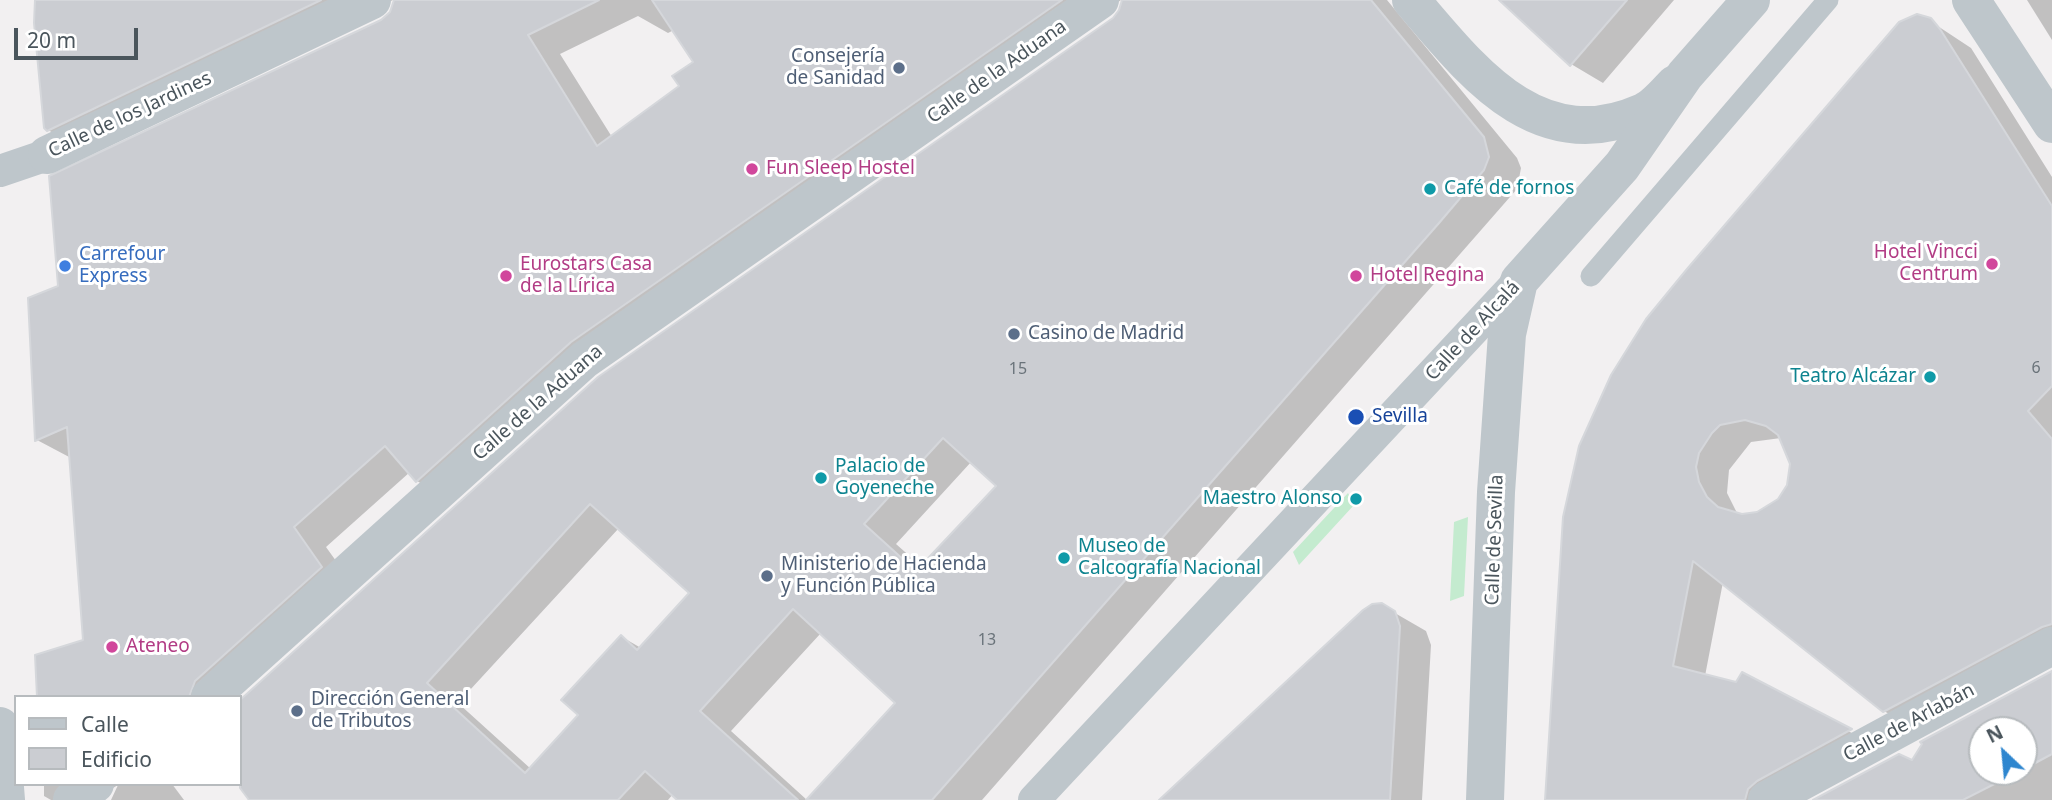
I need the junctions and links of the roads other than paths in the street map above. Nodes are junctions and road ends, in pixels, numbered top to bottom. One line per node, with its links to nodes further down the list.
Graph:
1 (372, 0): 9 (street, Calle de los Jardines)
2 (1100, 0): 14 (street, Calle de la Aduana)
3 (1410, 0): 7 (street)
4 (1751, 0): 7 (street, Calle de Alcalá)
5 (1828, 0): 11 (lane)
6 (1971, 0): 8 (street)
7 (1685, 75): 12 (street, Calle de Alcalá)
8 (2052, 124)
9 (47, 155): 10 (street, Calle de los Jardines)
10 (0, 171)
11 (1591, 276)
12 (1519, 281): 19 (street, Calle de Alcalá); 20 (street, Calle de Sevilla)
13 (2052, 646): 21 (street, Calle de Arlabán)
14 (212, 695)
15 (0, 726): 17 (street)
16 (92, 786): 18 (street)
17 (6, 800)
18 (72, 800)
19 (1034, 800)
20 (1485, 800)
21 (1766, 800)

